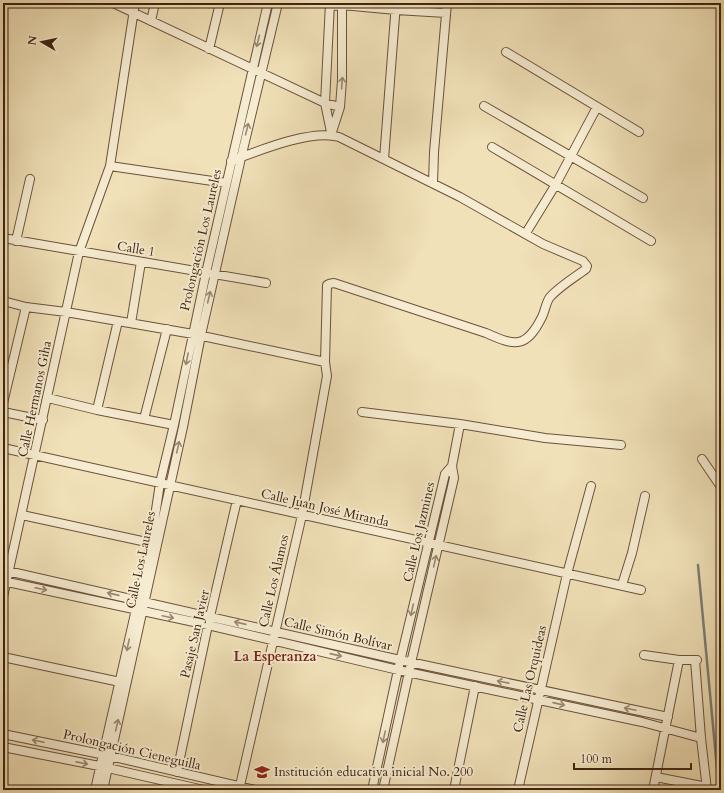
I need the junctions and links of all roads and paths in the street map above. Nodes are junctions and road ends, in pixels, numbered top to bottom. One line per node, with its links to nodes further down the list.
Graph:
1 (113, 3): 11 (street)
2 (135, 3): 11 (street, Calle Hermanos Giha)
3 (155, 3): 13 (street)
4 (220, 3): 14 (street)
5 (268, 3): 16 (street, Prolongación Los Laureles, one-way to 16)
6 (278, 3): 17 (street, Prolongación Los Laureles)
7 (446, 3): 12 (street)
8 (330, 4): 9 (street); 18 (street)
9 (342, 4): 10 (street); 20 (street, one-way to 9)
10 (396, 7): 12 (street); 27 (street)
11 (133, 12): 13 (street); 29 (street, Calle Hermanos Giha)
12 (446, 13): 32 (street)
13 (151, 21): 14 (street)
14 (209, 49): 16 (street)
15 (506, 52): 21 (street)
16 (252, 69): 17 (street); 28 (street, Prolongación Los Laureles)
17 (261, 73): 18 (street); 26 (street, Prolongación Los Laureles, one-way to 17)
18 (325, 103): 20 (street); 23 (street)
19 (484, 106): 25 (street)
20 (340, 107): 23 (street)
21 (597, 107): 22 (street); 25 (street)
22 (639, 132)
23 (332, 135): 26 (street); 27 (street)
24 (492, 147): 33 (street)
25 (571, 156): 33 (street); 34 (street)
26 (241, 158): 28 (street); 42 (street, Prolongación Los Laureles)
27 (384, 159): 32 (street)
28 (231, 161): 31 (street, Prolongación Los Laureles)
29 (110, 166): 31 (street); 39 (street, Calle Hermanos Giha)
30 (30, 180): 38 (street)
31 (226, 183): 41 (street, Prolongación Los Laureles)
32 (432, 183): 35 (street)
33 (556, 184): 35 (street); 37 (street)
34 (644, 198)
35 (526, 233): 51 (street)
36 (3, 238): 38 (street, Calle 1)
37 (651, 240)
38 (16, 241): 39 (street, Calle 1)
39 (80, 252): 40 (street, Calle 1); 46 (street, Calle Hermanos Giha)
40 (141, 262): 41 (street, Calle 1); 48 (street)
41 (206, 273): 42 (street, Calle 1); 50 (street, Prolongación Los Laureles)
42 (215, 274): 43 (street, Calle 1); 50 (street, Prolongación Los Laureles, one-way to 42)
43 (266, 283)
44 (3, 301): 45 (street)
45 (26, 306): 46 (street); 53 (street)
46 (66, 312): 47 (street); 52 (street, Calle Hermanos Giha)
47 (118, 321): 48 (street); 54 (street)
48 (131, 323): 49 (street)
49 (167, 329): 50 (street); 57 (street)
50 (197, 334): 51 (street); 60 (street, Prolongación Los Laureles, one-way to 60); 67 (street, Calle Los Laureles, one-way to 50)
51 (325, 362): 73 (street, Calle Los Álamos)
52 (48, 398): 54 (street); 58 (street, Calle Hermanos Giha)
53 (3, 403)
54 (97, 410): 57 (street)
55 (3, 412): 58 (street)
56 (362, 412): 59 (street)
57 (144, 419): 60 (street)
58 (43, 420): 63 (street, Calle Hermanos Giha)
59 (460, 424): 61 (street); 65 (street)
60 (174, 425): 66 (street, Prolongación Los Laureles)
61 (621, 445)
62 (3, 448): 63 (street, Calle Juan José Miranda)
63 (35, 455): 66 (street, Calle Juan José Miranda); 72 (street, Calle Hermanos Giha)
64 (702, 459): 69 (street)
65 (452, 466): 75 (street, Calle Los Jazmines); 76 (street, Calle Los Jazmines)
66 (160, 483): 67 (street, Calle Juan José Miranda); 74 (street, Calle Los Laureles)
67 (169, 485): 71 (street, Calle Juan José Miranda); 83 (street, Calle Los Laureles)
68 (590, 486): 78 (street, Calle Las Orquideas)
69 (721, 487)
70 (645, 496): 80 (street)
71 (237, 500): 73 (street, Calle Juan José Miranda); 85 (street, Pasaje San Javier)
72 (22, 515): 74 (street); 77 (street, Calle Hermanos Giha)
73 (302, 515): 75 (street, Calle Juan José Miranda); 87 (street, Calle Los Álamos)
74 (151, 543): 83 (street, Calle Los Laureles)
75 (428, 543): 76 (street, Calle Juan José Miranda); 91 (street, Calle Los Jazmines, one-way to 91)
76 (439, 545): 78 (street, Calle Juan José Miranda); 93 (street, Calle Los Jazmines, one-way to 76)
77 (6, 570): 79 (street, Calle Hermanos Giha); 83 (street, Calle Simón Bolívar, one-way to 77)
78 (567, 574): 80 (street, Calle Juan José Miranda); 98 (street, Calle Las Orquideas)
79 (5, 581): 82 (street, Calle Hermanos Giha); 84 (street, Calle Simón Bolívar, one-way to 84)
80 (622, 585): 81 (street, Calle Juan José Miranda)
81 (641, 590)
82 (3, 597)
83 (141, 600): 84 (street, Calle Los Laureles); 85 (street, Calle Simón Bolívar)
84 (139, 610): 86 (street, Calle Simón Bolívar, one-way to 86); 96 (street, Calle Los Laureles, one-way to 96); 105 (street, Calle Los Laureles, one-way to 84)
85 (210, 616): 86 (street, Pasaje San Javier); 87 (street, Calle Simón Bolívar, one-way to 85)
86 (208, 625): 88 (street, Calle Simón Bolívar); 107 (street, Pasaje San Javier)
87 (275, 632): 88 (street, Calle Los Álamos); 91 (street, Calle Simón Bolívar)
88 (273, 640): 94 (street, Calle Simón Bolívar, one-way to 94); 109 (street, Calle Los Álamos)
89 (644, 655): 92 (street)
90 (3, 657): 96 (street)
91 (400, 660): 93 (street, Calle Simón Bolívar); 94 (street, Calle Los Jazmines)
92 (679, 660): 100 (street); 103 (street)
93 (411, 663): 95 (street, Calle Los Jazmines); 98 (street, Calle Simón Bolívar, one-way to 93)
94 (398, 670): 95 (street, Calle Simón Bolívar); 115 (street, Calle Los Jazmines, one-way to 115)
95 (409, 672): 97 (street, Calle Simón Bolívar); 116 (street, Calle Los Jazmines)
96 (120, 682): 105 (street, Calle Los Laureles)
97 (475, 686): 99 (street, Calle Simón Bolívar); 117 (street)
98 (540, 689): 99 (street, Calle Las Orquideas); 100 (street, Calle Simón Bolívar, one-way to 98)
99 (538, 699): 101 (street, Calle Simón Bolívar, one-way to 101); 118 (street, Calle Las Orquideas)
100 (668, 717): 101 (street)
101 (666, 728): 103 (street, Calle Simón Bolívar); 108 (street)
102 (3, 734): 105 (street, Prolongación Cieneguilla, one-way to 102)
103 (701, 738): 110 (street)
104 (3, 747): 106 (street, Prolongación Cieneguilla, one-way to 106)
105 (106, 755): 106 (street, Calle Los Laureles); 107 (street, Prolongación Cieneguilla)
106 (104, 767): 111 (street, Calle Los Laureles); 112 (street, Calle Los Laureles); 113 (street, Prolongación Cieneguilla)
107 (177, 772): 109 (street, Prolongación Cieneguilla)
108 (656, 777): 110 (street); 119 (street)
109 (239, 788): 114 (street, Prolongación Cieneguilla)
110 (707, 788)
111 (94, 790)
112 (103, 790)
113 (204, 790)
114 (256, 790)
115 (372, 790)
116 (383, 790)
117 (454, 790)
118 (518, 790)
119 (653, 790)

